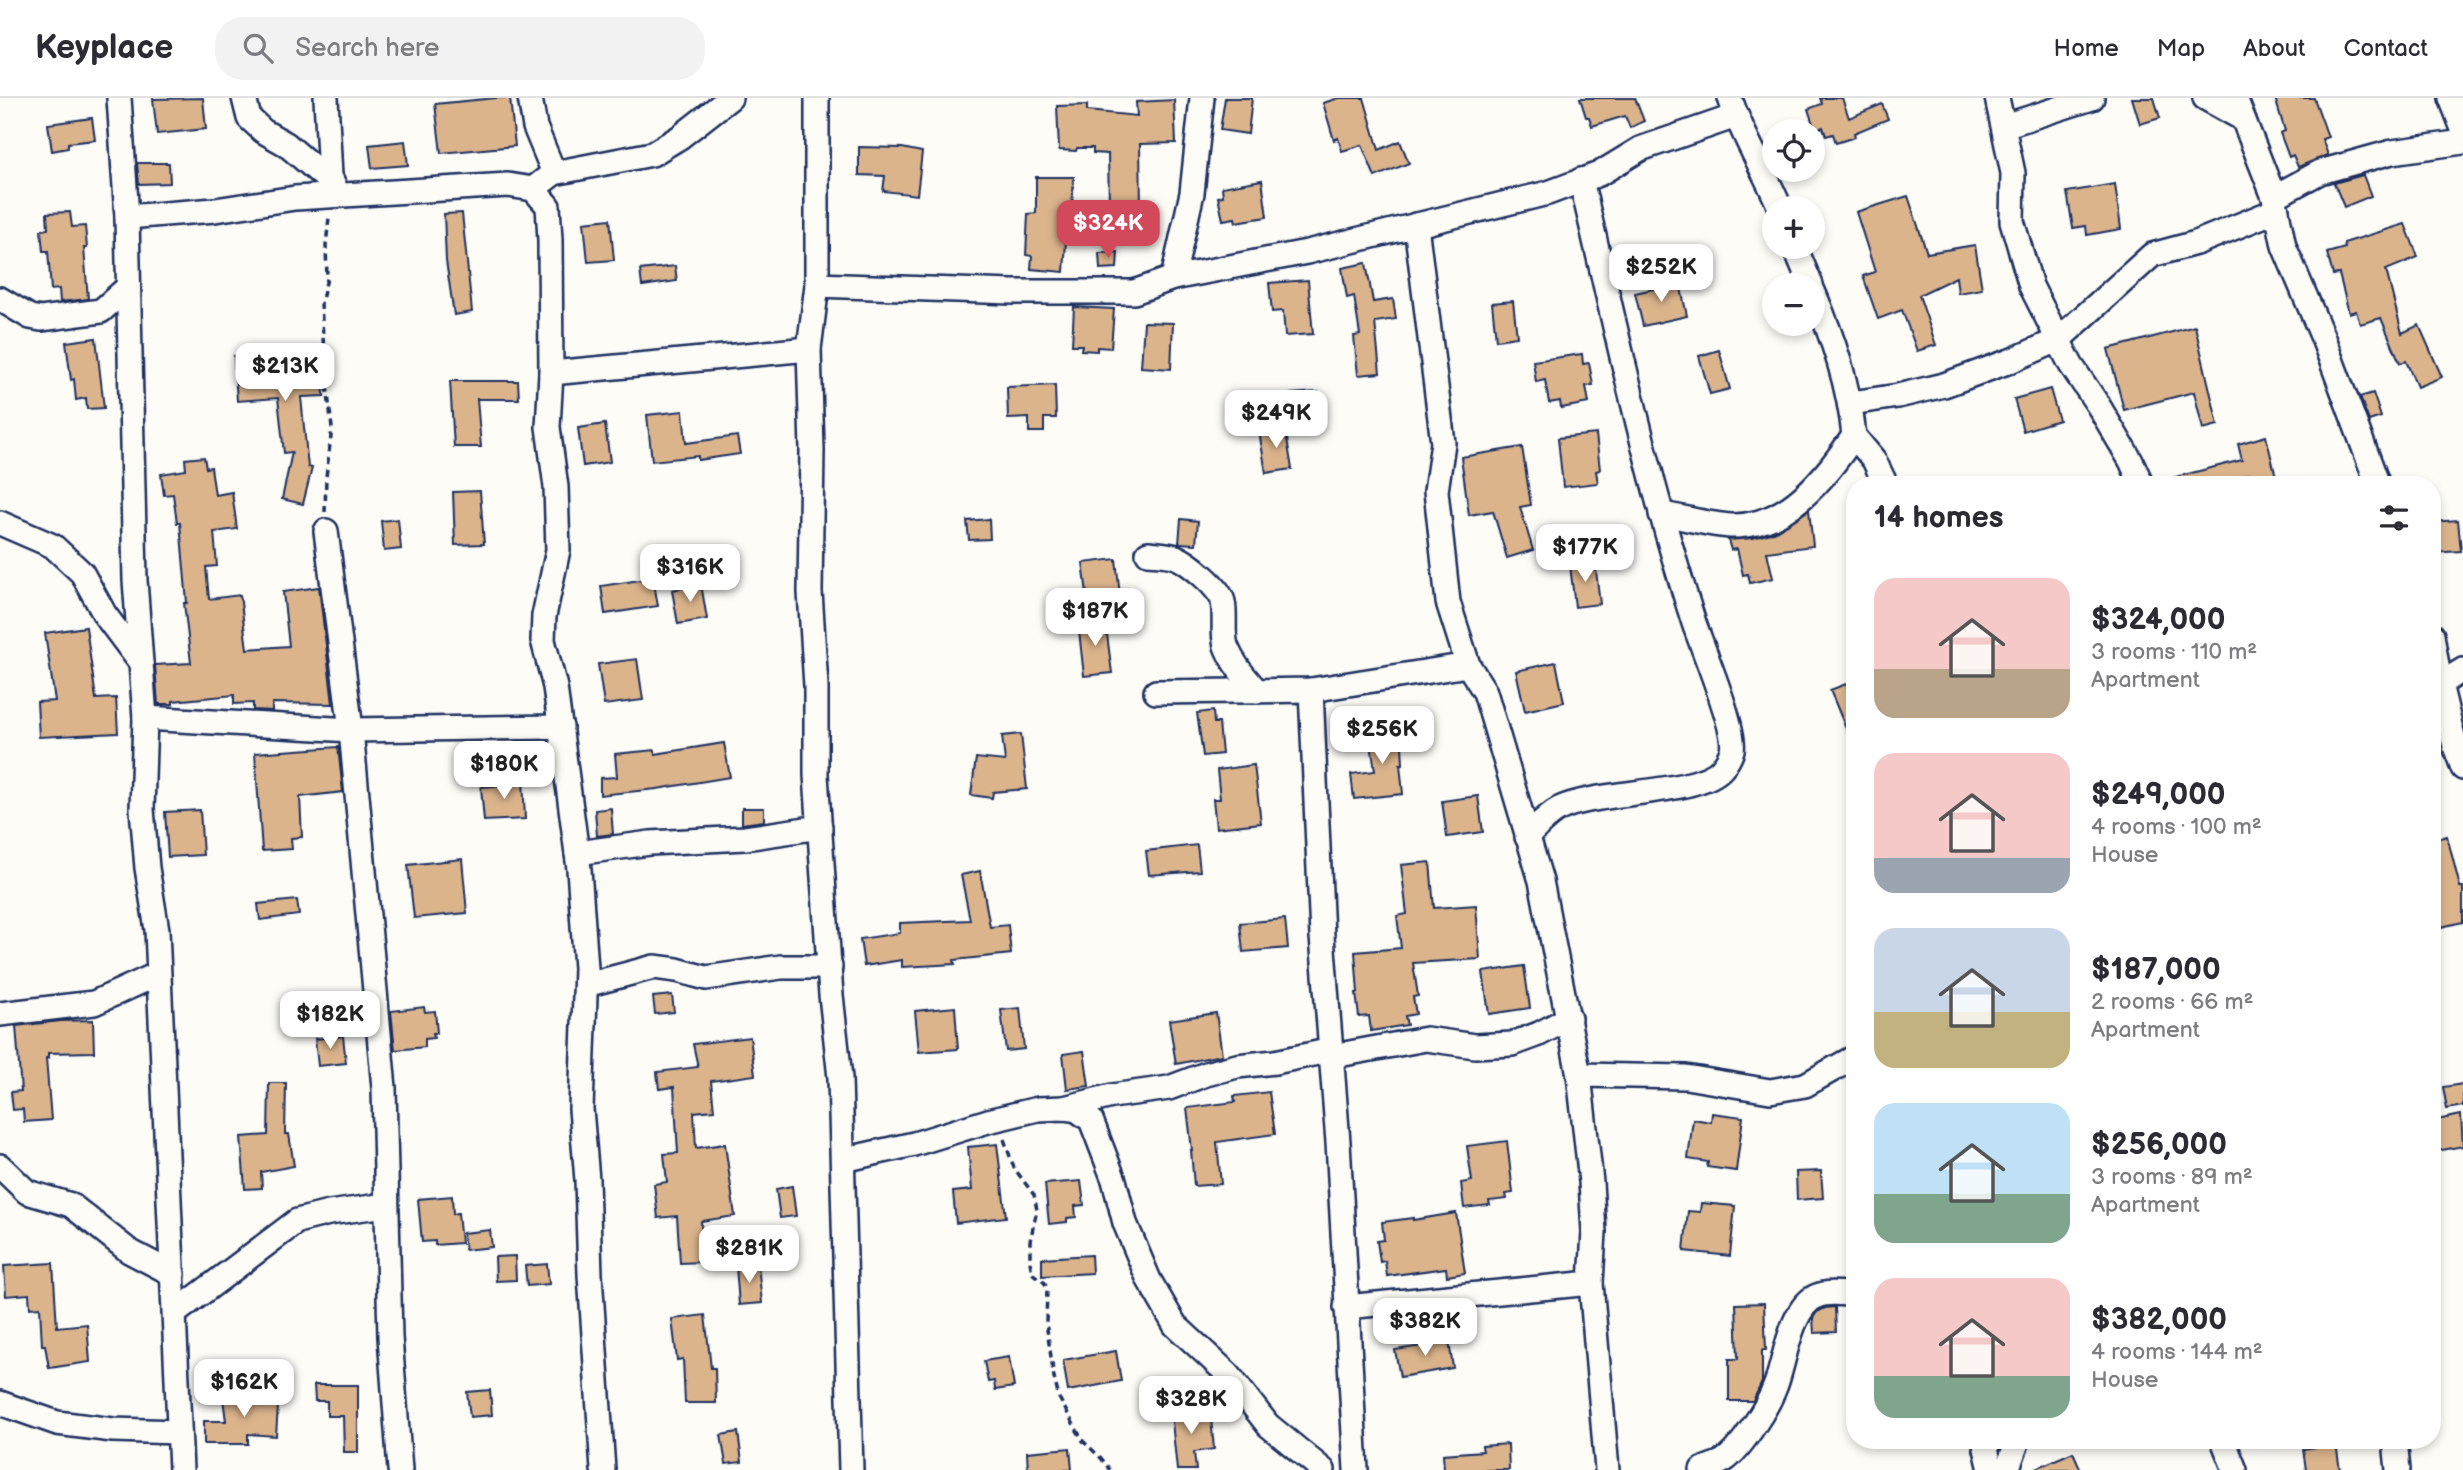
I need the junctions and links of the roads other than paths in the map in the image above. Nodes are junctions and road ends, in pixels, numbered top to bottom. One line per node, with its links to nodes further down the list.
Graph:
1 (119, 98): 23 (street)
2 (244, 98): 20 (street)
3 (326, 98): 20 (street)
4 (530, 98): 17 (street)
5 (730, 98): 17 (street)
6 (817, 98): 26 (street)
7 (1202, 98): 25 (street)
8 (1997, 98): 14 (street)
9 (2092, 98): 14 (street)
10 (2206, 98): 13 (street)
11 (2451, 98): 15 (street)
12 (1733, 107): 18 (street); 21 (street)
13 (2239, 108): 22 (street)
14 (2004, 126): 30 (street)
15 (2463, 129)
16 (2463, 142): 22 (street)
17 (554, 173): 19 (street)
18 (1581, 180): 24 (street); 38 (street)
19 (533, 188): 20 (street); 32 (street)
20 (334, 191): 23 (street)
21 (1775, 196)
22 (2276, 204): 30 (street); 37 (street)
23 (127, 217): 27 (street)
24 (1416, 225): 25 (street); 43 (street)
25 (1173, 278): 26 (street)
26 (817, 285): 31 (street)
27 (128, 287): 28 (street); 42 (street)
28 (0, 299)
29 (1825, 318): 33 (street)
30 (2058, 340): 33 (street); 36 (street)
31 (809, 349): 32 (street); 54 (street)
32 (551, 373): 51 (street)
33 (1851, 403): 34 (street)
34 (1854, 436): 35 (street); 38 (street)
35 (1882, 476)
36 (2138, 476)
37 (2375, 476)
38 (1661, 514): 55 (street)
39 (0, 523): 42 (street)
40 (326, 531): 52 (street)
41 (1149, 553): 48 (street)
42 (141, 663): 50 (street)
43 (1468, 664): 47 (street); 55 (street)
44 (2463, 670): 45 (street)
45 (2441, 683)
46 (2441, 688): 53 (street)
47 (1311, 690): 48 (street); 62 (street)
48 (1257, 691): 49 (street)
49 (1156, 692)
50 (145, 718): 52 (street); 58 (street)
51 (561, 727): 52 (street); 56 (street)
52 (351, 730): 68 (street)
53 (2463, 768)
54 (820, 827): 56 (street); 57 (street)
55 (1527, 837): 61 (street)
56 (577, 853): 59 (street)
57 (830, 967): 59 (street); 66 (street)
58 (158, 974): 60 (street); 69 (street)
59 (586, 985): 82 (street)
60 (0, 1014)
61 (1569, 1018): 62 (street); 64 (street)
62 (1332, 1053): 65 (street); 72 (street)
63 (1846, 1062): 64 (street)
64 (1579, 1075): 70 (street)
65 (1064, 1108): 66 (street); 84 (street)
66 (843, 1160): 83 (street)
67 (0, 1166): 69 (street)
68 (386, 1205): 73 (street); 81 (street)
69 (173, 1274): 73 (street)
70 (1591, 1283): 72 (street); 86 (street)
71 (1846, 1294): 87 (street)
72 (1346, 1307): 85 (street)
73 (174, 1312): 75 (street)
74 (0, 1403): 75 (street)
75 (179, 1432): 80 (street)
76 (1986, 1449): 88 (street)
77 (2015, 1449): 89 (street)
78 (2227, 1449): 90 (street)
79 (2396, 1449): 91 (street)
80 (181, 1470)
81 (400, 1470)
82 (603, 1470)
83 (851, 1470)
84 (1323, 1470)
85 (1356, 1470)
86 (1607, 1470)
87 (1702, 1470)
88 (1991, 1470)
89 (2007, 1470)
90 (2235, 1470)
91 (2398, 1470)

